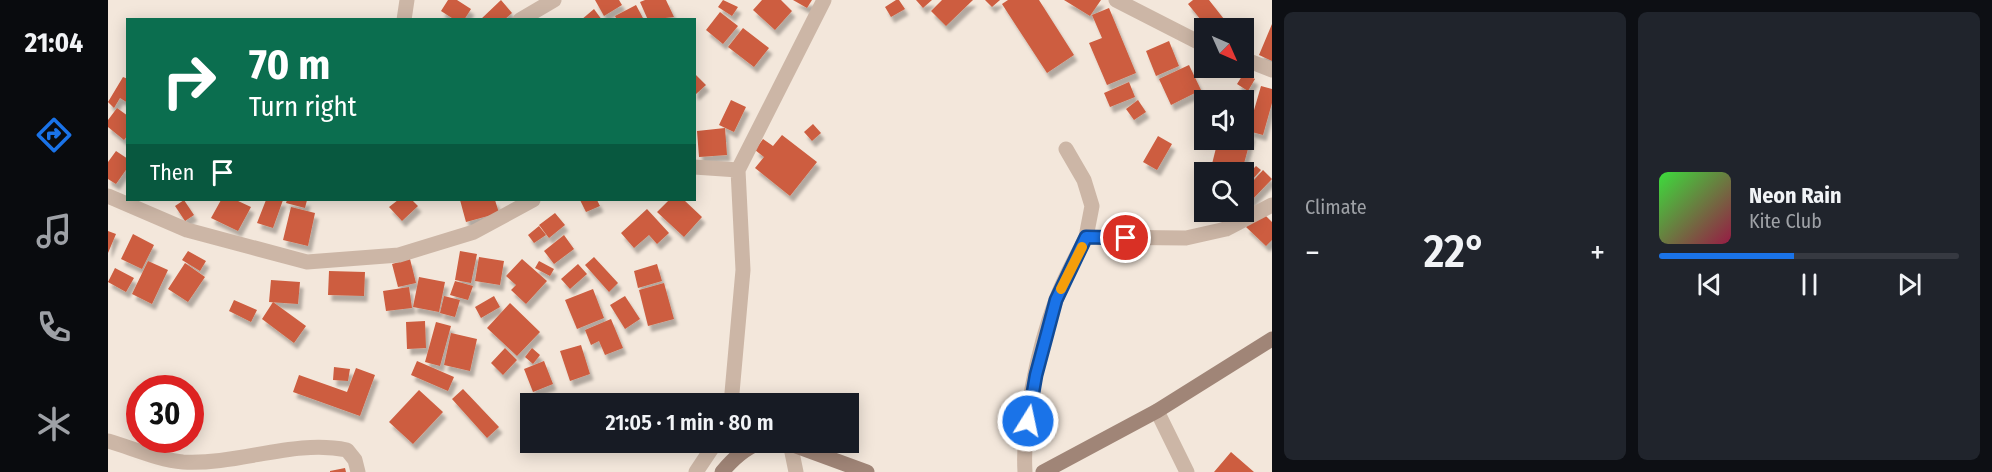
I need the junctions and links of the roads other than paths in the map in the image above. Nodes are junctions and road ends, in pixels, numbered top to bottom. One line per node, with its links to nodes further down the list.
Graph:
1 (407, 0): 5 (street)
2 (554, 0): 6 (street)
3 (824, 0): 12 (street)
4 (1116, 0): 7 (street)
5 (404, 18)
6 (523, 18)
7 (1194, 40)
8 (1254, 63): 9 (street)
9 (1272, 70)
10 (1066, 149): 16 (street)
11 (696, 167): 12 (street)
12 (738, 171): 18 (street)
13 (108, 196): 14 (street)
14 (531, 201)
15 (1272, 205): 16 (street)
16 (1086, 237): 30 (street)
17 (1272, 339): 19 (street)
18 (732, 393)
19 (1157, 411): 31 (street); 32 (street)
20 (108, 441): 25 (street)
21 (709, 453): 26 (street)
22 (742, 453): 27 (street)
23 (791, 453): 28 (street)
24 (815, 453): 29 (street)
25 (358, 472)
26 (696, 472)
27 (722, 472)
28 (796, 472)
29 (867, 472)
30 (1025, 472)
31 (1043, 472)
32 (1186, 472)

